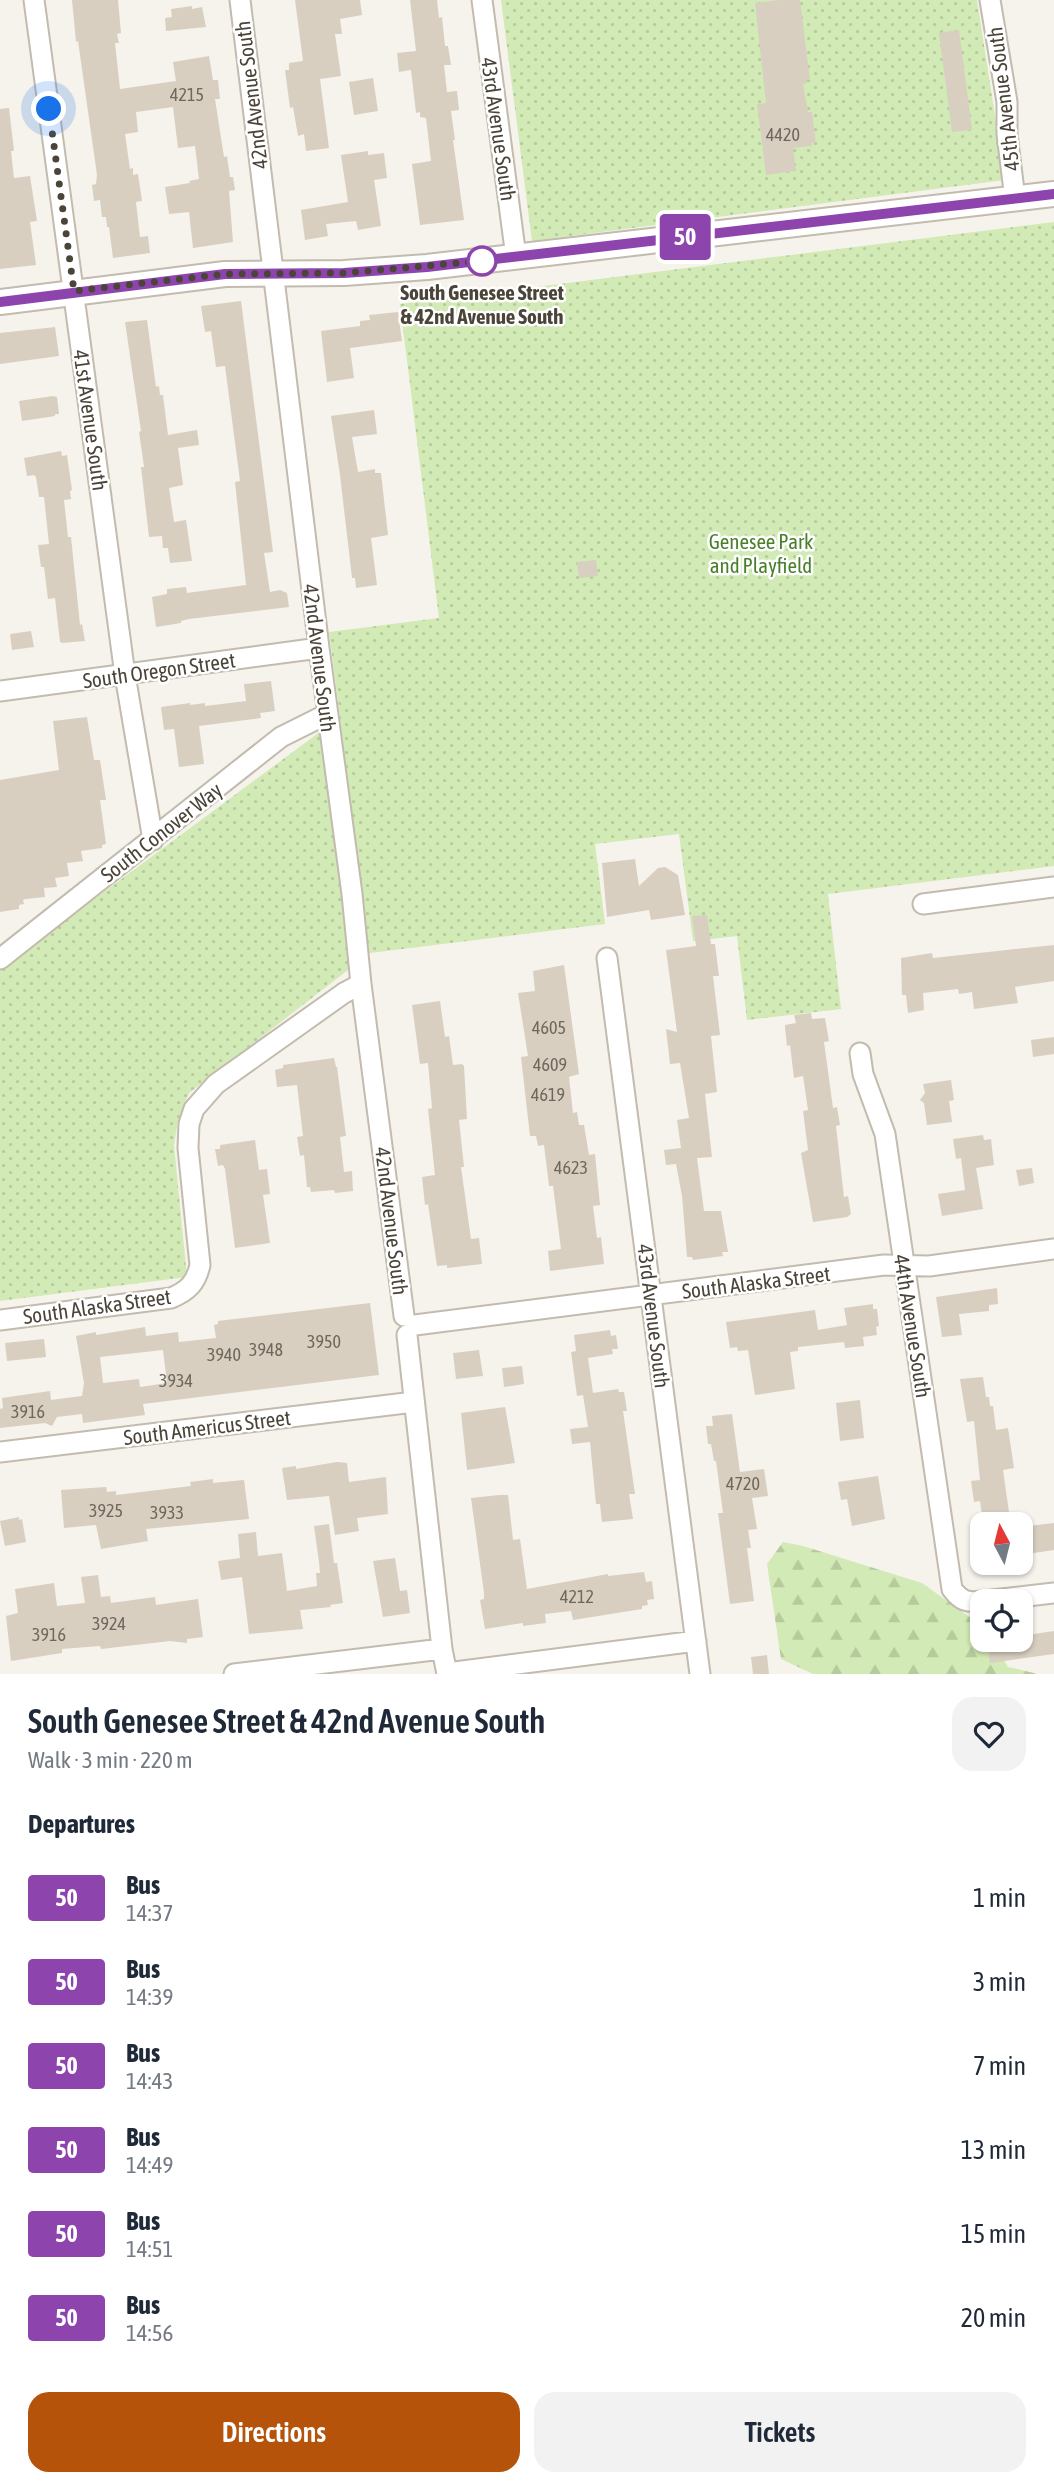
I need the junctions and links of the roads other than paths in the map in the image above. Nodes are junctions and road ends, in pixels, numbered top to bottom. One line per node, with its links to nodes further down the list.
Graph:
1 (34, 0): 9 (street, 41st Avenue South)
2 (240, 0): 8 (street, 42nd Avenue South)
3 (482, 0): 7 (street, 43rd Avenue South)
4 (990, 0): 6 (street, 45th Avenue South)
5 (1054, 194): 6 (street)
6 (1015, 198): 7 (street)
7 (516, 257): 8 (street)
8 (273, 274): 9 (street); 11 (street, 42nd Avenue South)
9 (74, 291): 10 (street); 12 (street, 41st Avenue South)
10 (0, 302)
11 (319, 648): 12 (street, South Oregon Street); 14 (street, 42nd Avenue South)
12 (125, 675): 13 (street, South Oregon Street); 15 (street, 41st Avenue South)
13 (0, 691)
14 (327, 714): 15 (street, South Conover Way); 20 (street, 42nd Avenue South)
15 (153, 840): 19 (street, South Conover Way)
16 (1054, 887): 17 (street)
17 (923, 904)
18 (607, 958): 24 (street, 43rd Avenue South)
19 (0, 959)
20 (361, 984): 25 (street, South Alaska Street); 26 (street, 42nd Avenue South)
21 (860, 1053): 23 (street, 44th Avenue South)
22 (1054, 1249): 23 (street, South Alaska Street)
23 (905, 1265): 24 (street, South Alaska Street); 31 (street, 44th Avenue South)
24 (651, 1295): 26 (street, South Alaska Street); 32 (street, 43rd Avenue South)
25 (0, 1320)
26 (409, 1325): 27 (street, 42nd Avenue South)
27 (414, 1402): 28 (street, South Americus Street); 33 (street, 42nd Avenue South)
28 (0, 1452)
29 (1054, 1593): 30 (street)
30 (1033, 1595)
31 (970, 1603)
32 (696, 1641): 35 (street); 36 (street, 43rd Avenue South)
33 (442, 1649): 34 (street); 35 (street, 42nd Avenue South)
34 (234, 1674)
35 (447, 1674)
36 (700, 1674)

